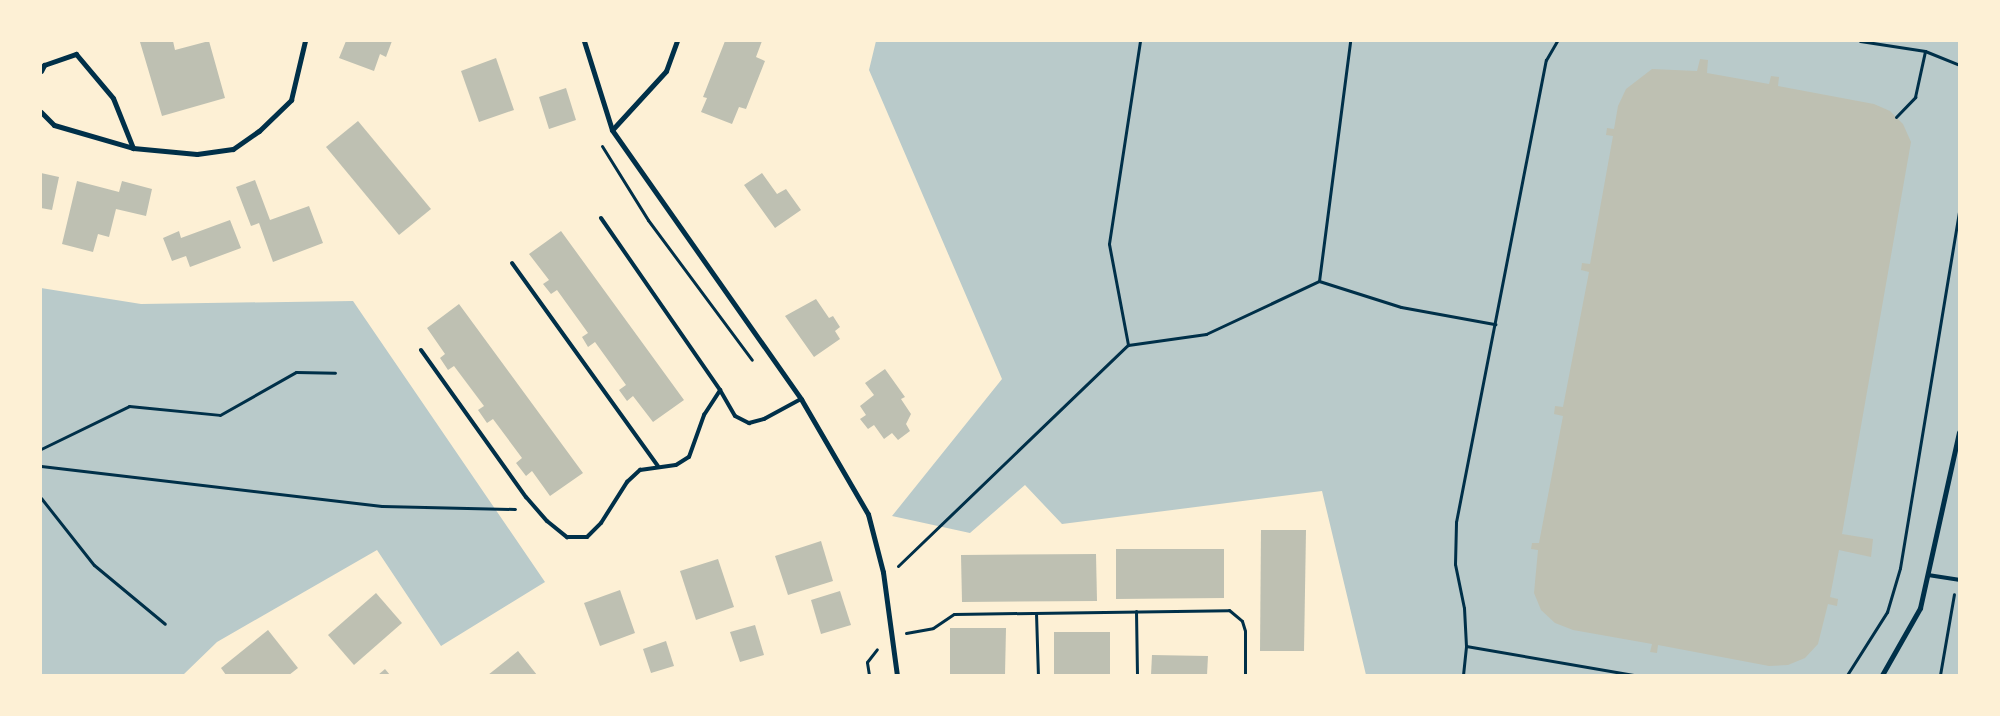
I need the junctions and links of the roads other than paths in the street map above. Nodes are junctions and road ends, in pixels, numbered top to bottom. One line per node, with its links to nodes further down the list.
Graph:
1 (305, 41): 7 (street)
2 (584, 41): 6 (street)
3 (677, 41): 6 (street)
4 (41, 71): 7 (street)
5 (41, 112): 7 (street)
6 (612, 130): 12 (street)
7 (133, 148)
8 (601, 218): 11 (lane)
9 (512, 263): 14 (lane)
10 (421, 350): 14 (lane)
11 (720, 390): 12 (lane); 14 (lane)
12 (801, 398): 17 (street)
13 (1959, 432): 15 (street)
14 (658, 466)
15 (1928, 575): 16 (lane); 18 (street)
16 (1958, 580)
17 (897, 675)
18 (1882, 675)

